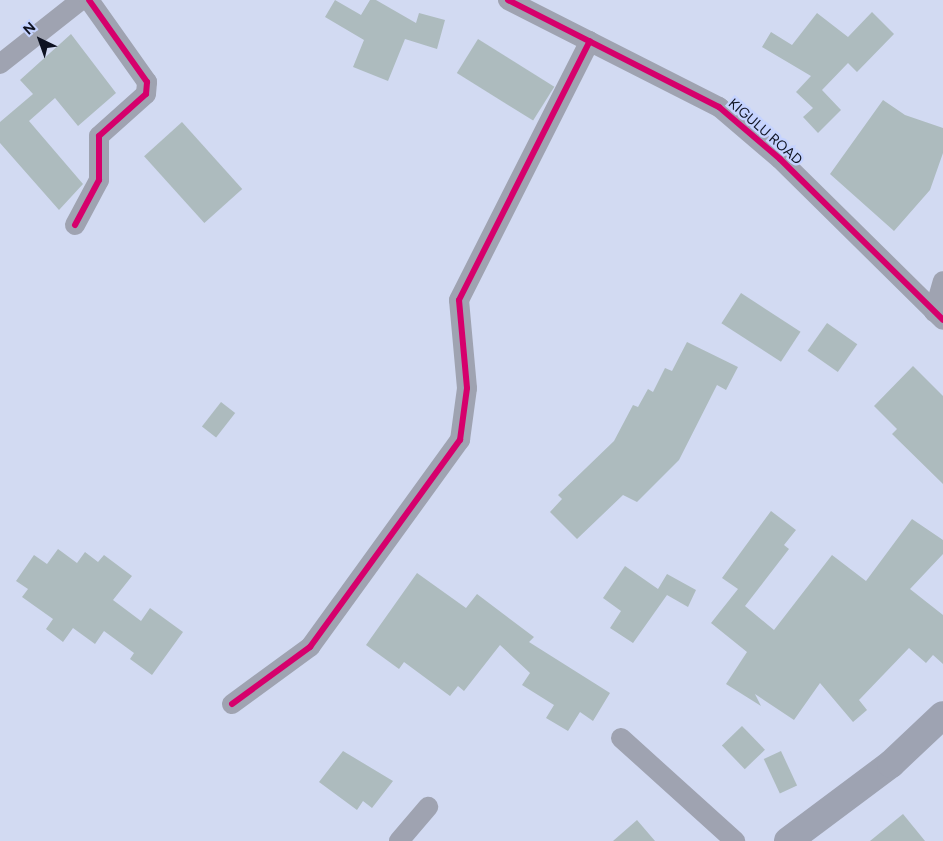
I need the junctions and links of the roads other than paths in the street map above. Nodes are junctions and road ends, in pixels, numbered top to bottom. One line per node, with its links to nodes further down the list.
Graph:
1 (81, 0): 5 (street)
2 (89, 0): 6 (street)
3 (508, 0): 4 (street, KIGULU ROAD)
4 (590, 41): 8 (street, KIGULU ROAD); 9 (street)
5 (0, 64)
6 (75, 225)
7 (943, 282): 8 (street)
8 (939, 316)
9 (232, 704)
10 (943, 715): 15 (street)
11 (621, 738): 14 (street)
12 (428, 807): 13 (street)
13 (399, 841)
14 (735, 841)
15 (788, 841)

